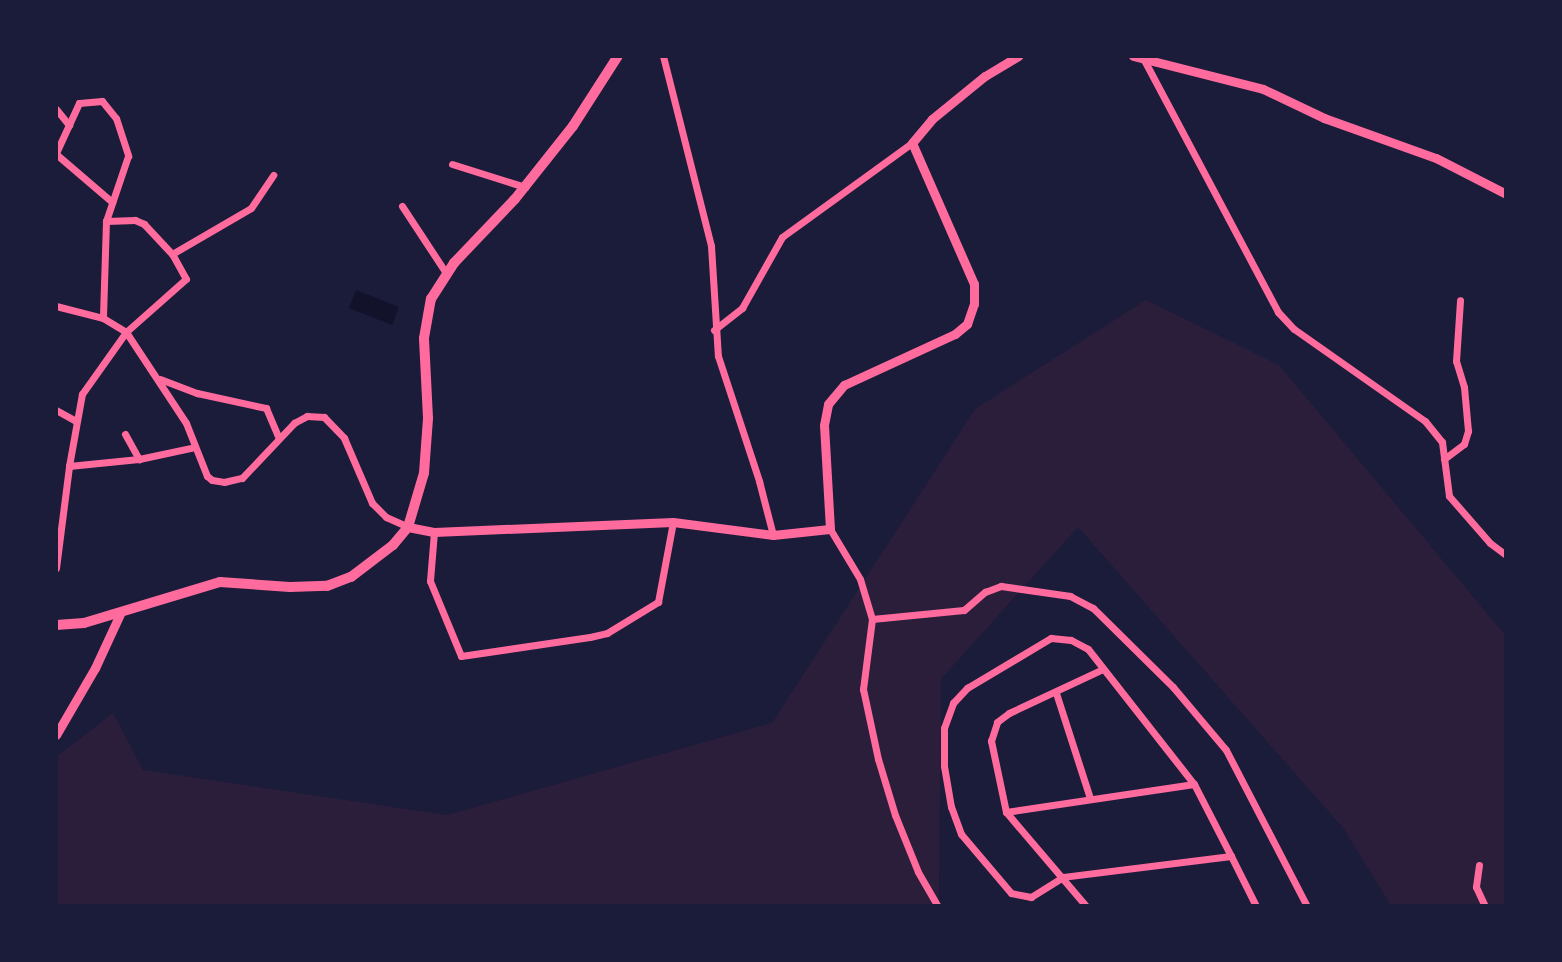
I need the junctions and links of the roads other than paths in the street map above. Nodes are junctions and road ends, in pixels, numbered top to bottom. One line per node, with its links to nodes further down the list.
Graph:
1 (618, 56): 12 (main road)
2 (663, 56): 22 (street)
3 (1018, 56): 8 (street)
4 (1138, 57): 5 (street); 31 (street)
5 (1177, 61): 13 (street)
6 (56, 109): 7 (street)
7 (69, 125): 9 (street); 14 (street)
8 (912, 143): 22 (street); 37 (street)
9 (56, 154): 14 (street)
10 (452, 164): 12 (street)
11 (273, 175): 17 (street)
12 (525, 187): 18 (main road)
13 (1506, 194)
14 (112, 202): 16 (street)
15 (402, 206): 18 (street)
16 (106, 221): 17 (street); 21 (street)
17 (172, 254): 23 (street)
18 (446, 273): 36 (main road)
19 (1460, 300): 31 (street)
20 (57, 308): 21 (street)
21 (103, 318): 23 (street)
22 (714, 330): 39 (street)
23 (126, 332): 24 (street); 26 (street)
24 (157, 379): 28 (street); 29 (street)
25 (56, 410): 26 (street)
26 (76, 421): 32 (street)
27 (125, 434): 30 (street)
28 (279, 438): 29 (street); 36 (street)
29 (195, 447): 30 (street)
30 (139, 459): 32 (street)
31 (1444, 459): 40 (street)
32 (69, 466): 34 (street)
33 (56, 495): 34 (street)
34 (65, 497): 41 (street)
35 (673, 522): 38 (street); 38 (street); 39 (street)
36 (408, 527): 38 (street); 42 (main road)
37 (830, 529): 39 (street); 43 (street)
38 (434, 532)
39 (773, 535)
40 (1506, 555)
41 (56, 568)
42 (120, 614): 44 (main road); 47 (street)
43 (872, 619): 54 (street); 57 (street)
44 (56, 625)
45 (1103, 669): 46 (street); 48 (street); 53 (street)
46 (1056, 693): 49 (street); 50 (street)
47 (56, 735)
48 (1194, 784): 49 (street); 51 (street)
49 (1090, 798): 50 (street)
50 (1006, 812): 53 (street)
51 (1231, 856): 53 (street); 56 (street)
52 (1479, 865): 58 (street)
53 (1063, 877): 55 (street)
54 (938, 906)
55 (1086, 906)
56 (1256, 906)
57 (1307, 906)
58 (1485, 906)

